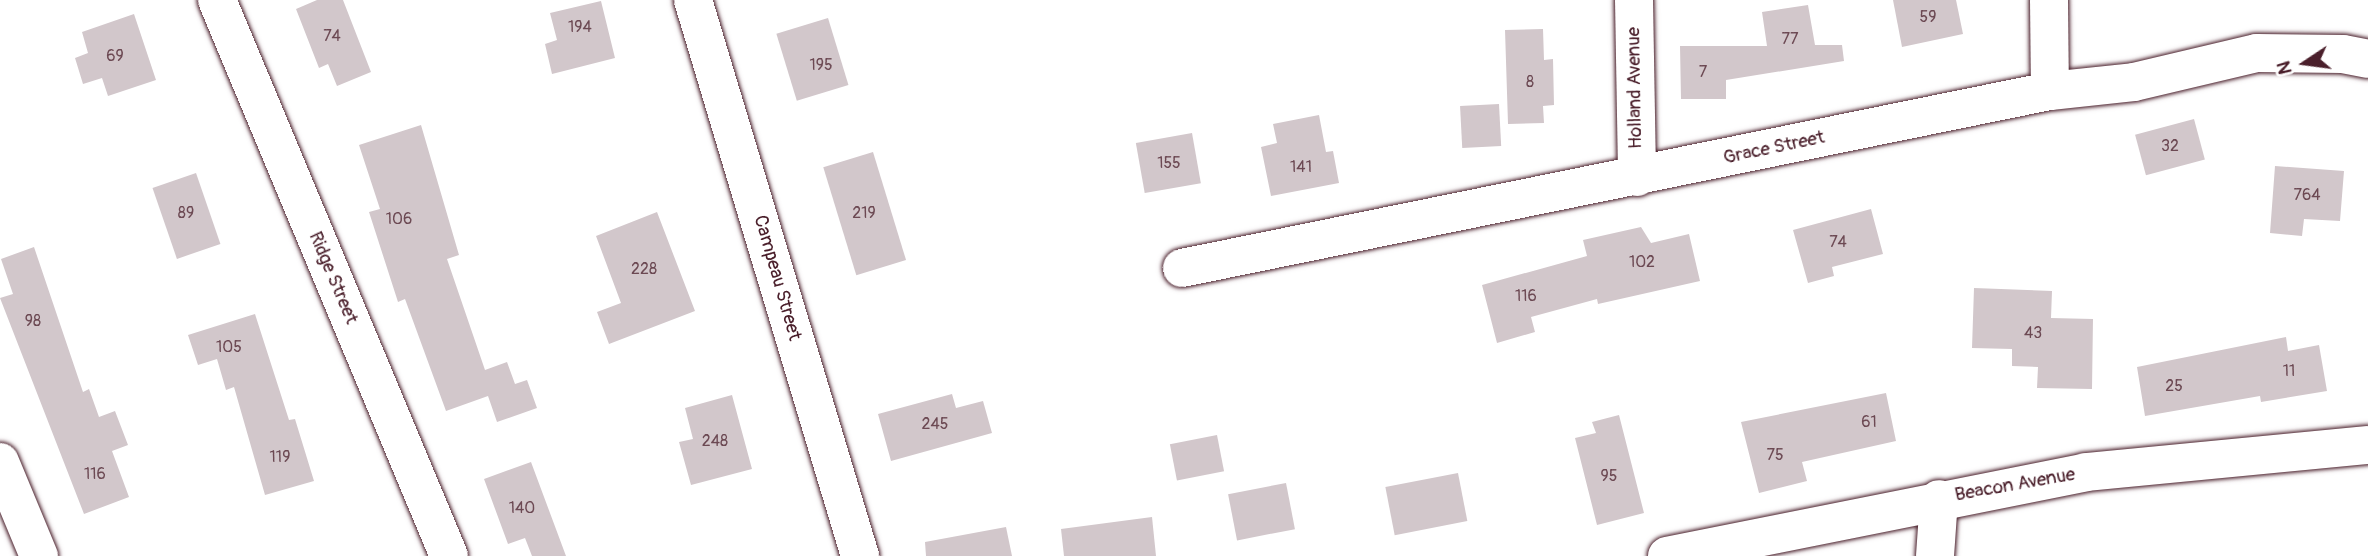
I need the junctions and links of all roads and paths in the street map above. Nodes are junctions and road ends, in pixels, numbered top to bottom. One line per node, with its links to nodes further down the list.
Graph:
1 (217, 0): 13 (street, Ridge Street)
2 (693, 0): 14 (street, Campeau Street)
3 (1634, 0): 7 (street, Holland Avenue)
4 (2049, 0): 6 (street)
5 (2368, 59): 6 (street, Grace Street)
6 (2050, 91): 7 (street, Grace Street)
7 (1637, 177): 8 (street, Grace Street)
8 (1182, 268)
9 (2368, 445): 11 (street, Beacon Avenue)
10 (0, 462): 12 (street)
11 (1939, 499): 15 (street, Beacon Avenue); 16 (street)
12 (39, 556)
13 (449, 556)
14 (860, 556)
15 (1667, 556)
16 (1935, 556)

